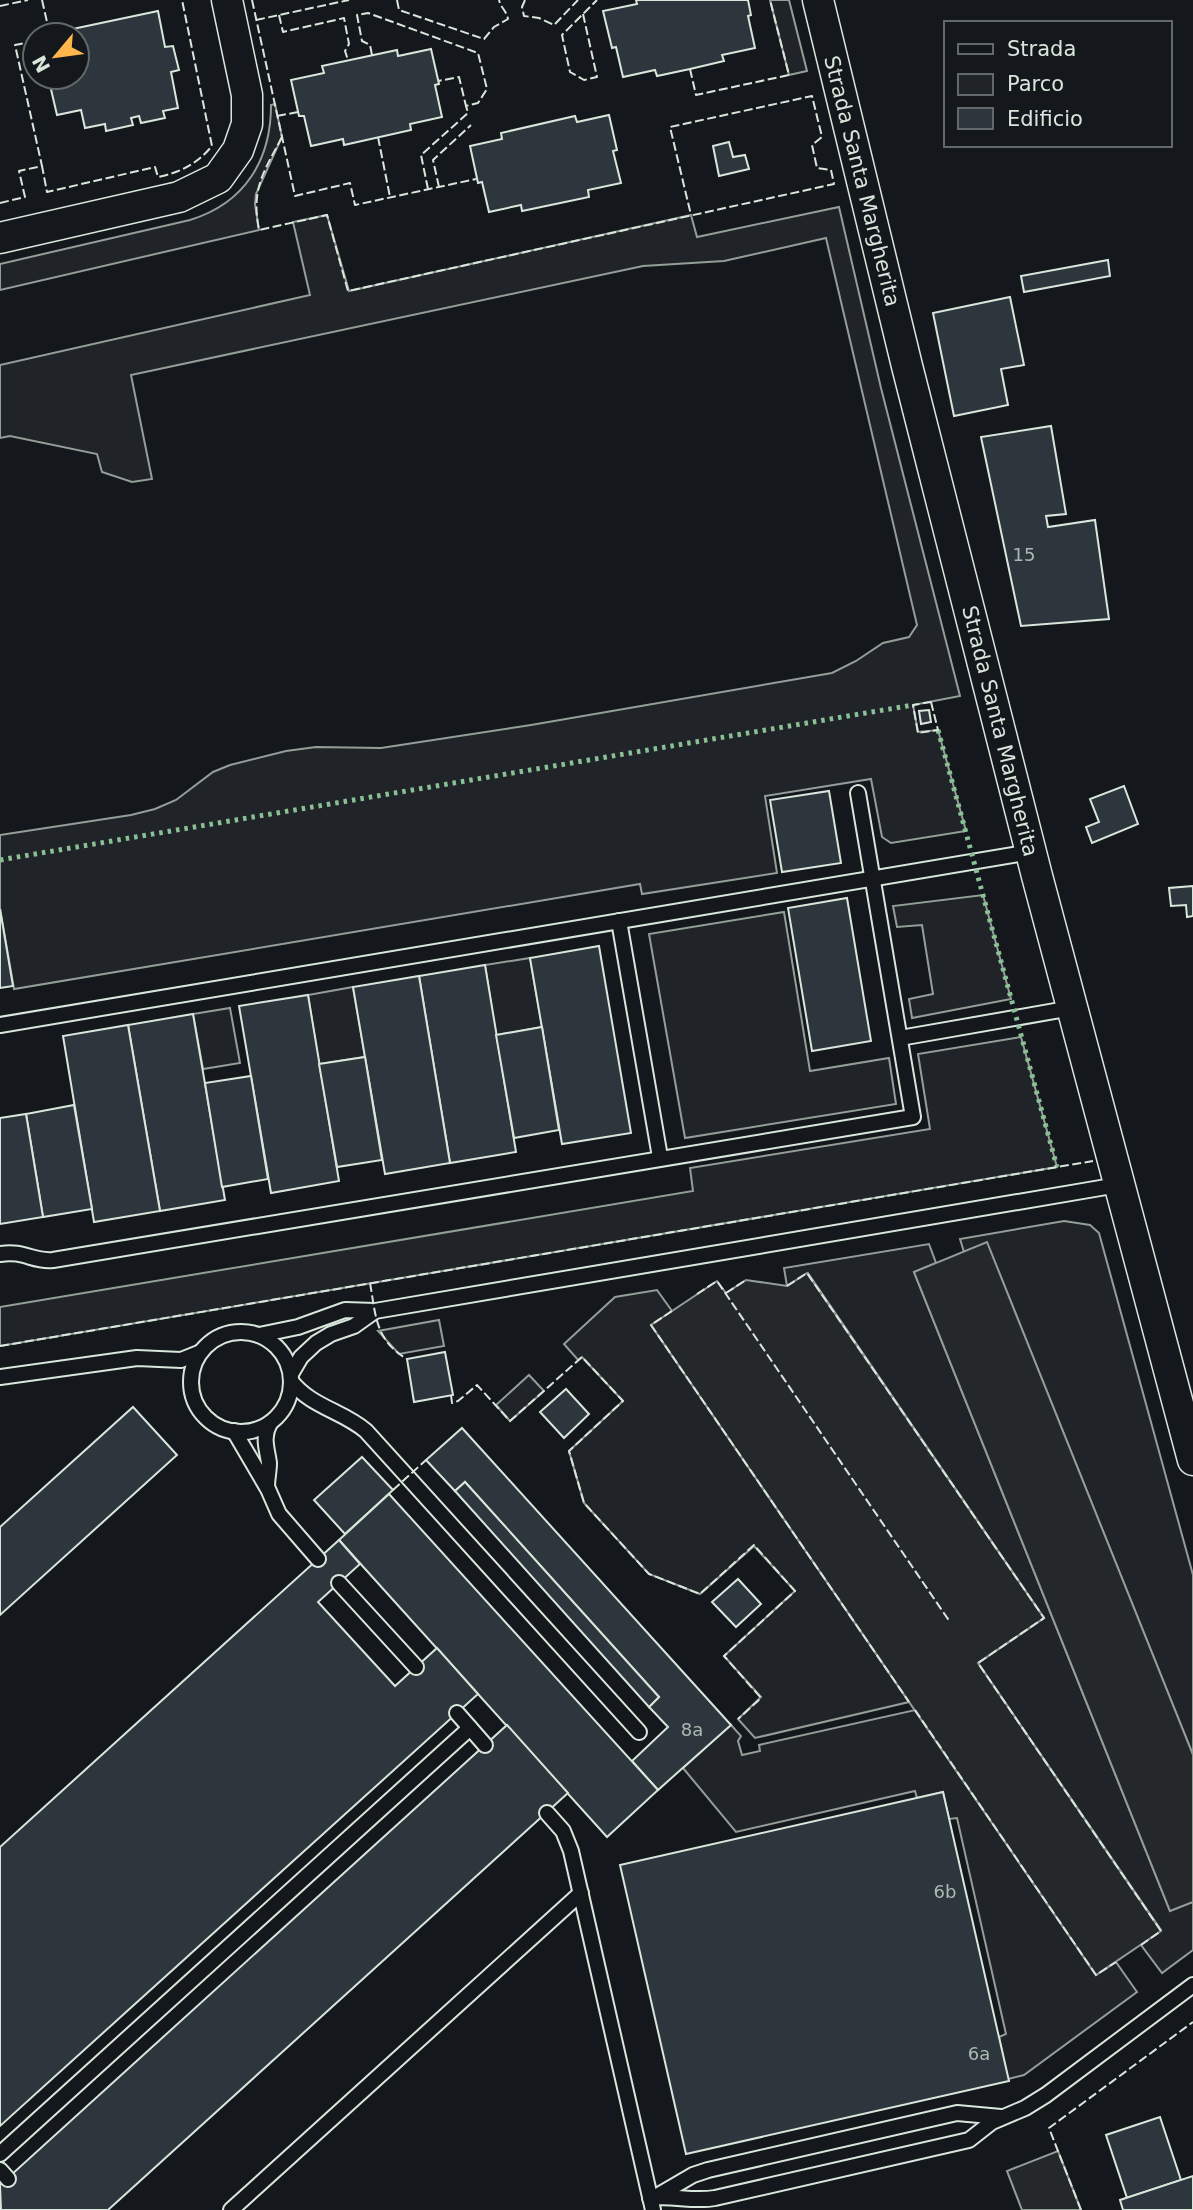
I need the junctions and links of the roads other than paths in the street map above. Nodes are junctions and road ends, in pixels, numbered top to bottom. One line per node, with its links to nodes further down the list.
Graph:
1 (227, 0): 3 (street)
2 (818, 0): 5 (street, Strada Santa Margherita)
3 (0, 238)
4 (858, 793): 6 (lane)
5 (1031, 852): 6 (lane); 8 (street, Strada Santa Margherita)
6 (873, 878): 7 (lane); 10 (lane)
7 (620, 920): 9 (lane); 11 (lane)
8 (1072, 1009): 10 (lane); 12 (street, Strada Santa Margherita)
9 (0, 1025)
10 (900, 1038): 11 (lane)
11 (660, 1157): 13 (lane)
12 (1118, 1185): 14 (lane); 21 (street, Strada Santa Margherita)
13 (0, 1254)
14 (375, 1311): 15 (lane); 18 (lane)
15 (259, 1335): 16 (lane); 18 (lane)
16 (201, 1352): 17 (lane); 20 (lane)
17 (0, 1377)
18 (291, 1378): 19 (lane); 28 (lane)
19 (270, 1423): 20 (lane); 22 (lane)
20 (234, 1431): 22 (lane)
21 (1193, 1460)
22 (268, 1489): 23 (lane)
23 (318, 1559)
24 (339, 1583): 25 (lane)
25 (416, 1667)
26 (457, 1713): 27 (lane)
27 (470, 1728): 29 (lane); 34 (lane)
28 (639, 1732)
29 (485, 1745)
30 (547, 1812): 31 (lane)
31 (581, 1893): 35 (lane); 36 (lane)
32 (1193, 1985): 33 (lane)
33 (1003, 2117): 35 (lane); 35 (lane)
34 (0, 2154)
35 (652, 2204)
36 (231, 2210)

